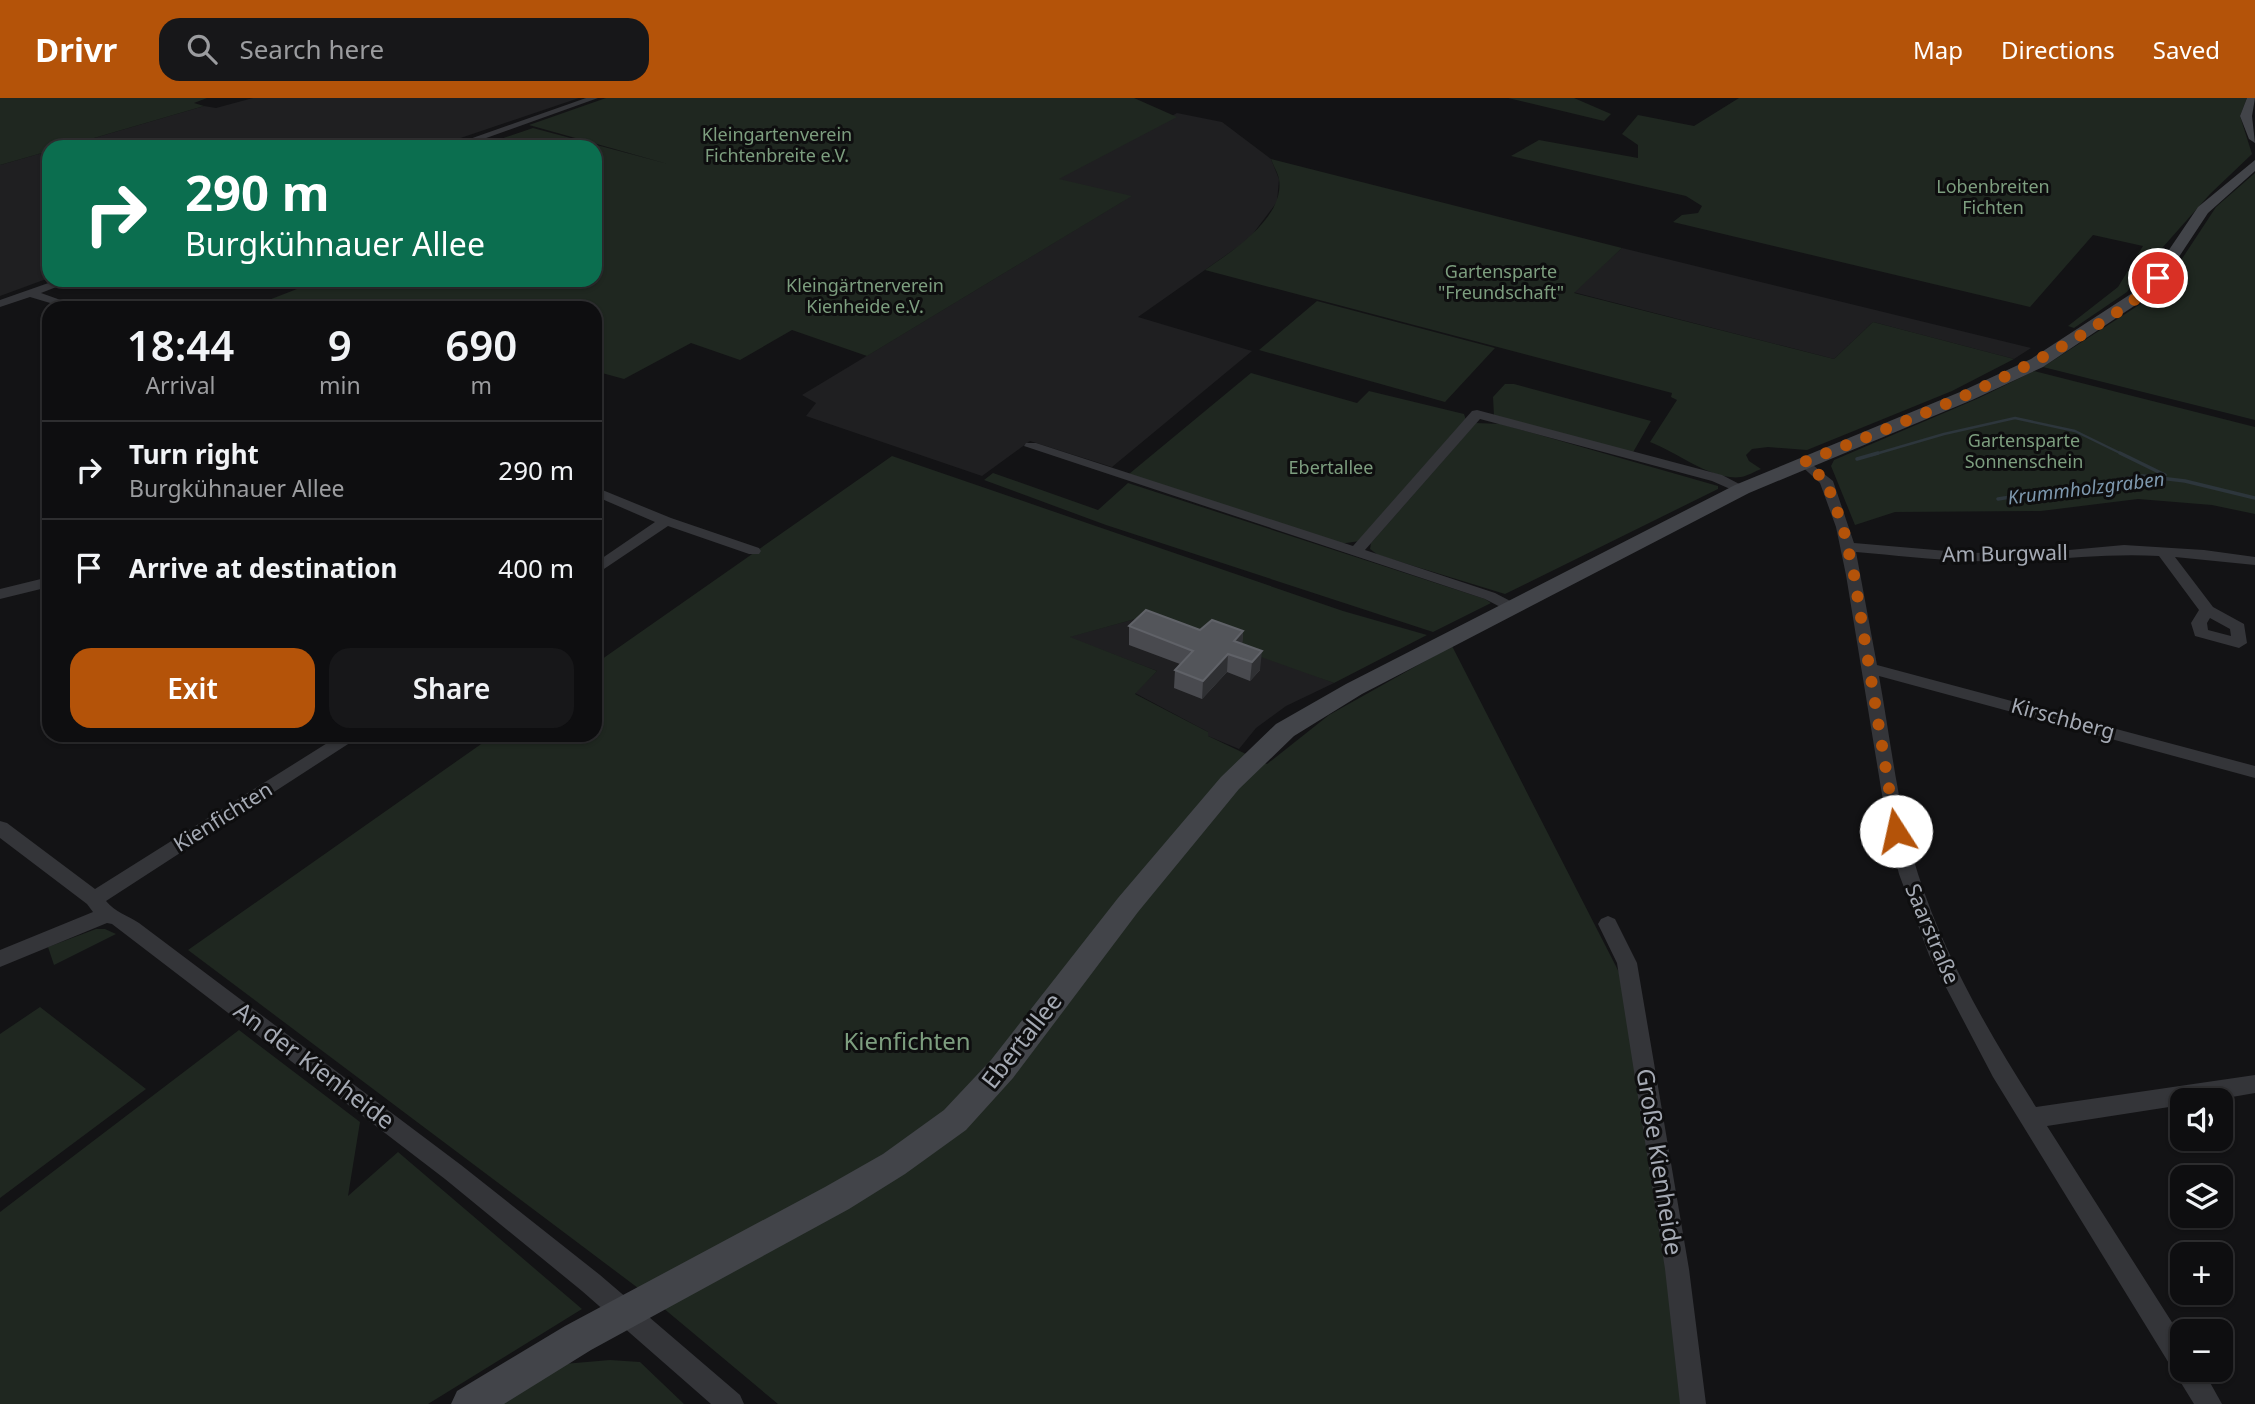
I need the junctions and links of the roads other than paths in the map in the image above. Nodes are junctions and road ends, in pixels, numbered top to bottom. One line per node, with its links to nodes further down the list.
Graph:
1 (594, 98): 4 (street)
2 (2253, 98): 3 (street)
3 (2255, 139)
4 (472, 140)
5 (2255, 164): 11 (street, Ebertallee)
6 (48, 287): 7 (street)
7 (30, 293): 8 (street); 9 (street)
8 (42, 302)
9 (0, 304)
10 (1031, 446): 18 (street)
11 (1804, 462): 12 (street, Ebertallee); 15 (street, Saarstraße)
12 (1742, 489): 18 (street); 23 (street, Ebertallee)
13 (602, 494): 14 (street)
14 (666, 521): 16 (street); 20 (street)
15 (1848, 547): 17 (street, Am Burgwall); 25 (street, Saarstraße)
16 (754, 551)
17 (2163, 551): 19 (street, Am Burgwall); 24 (street)
18 (1355, 553): 23 (street)
19 (2255, 561)
20 (602, 565)
21 (42, 584): 22 (street)
22 (0, 594)
23 (1513, 608): 34 (street, Ebertallee)
24 (2207, 610)
25 (1870, 668): 27 (street, Kirschberg); 33 (street, Saarstraße)
26 (343, 742): 29 (street, Kienfichten)
27 (2255, 772)
28 (0, 828): 29 (street, An der Kienheide)
29 (100, 907): 31 (street, Kienfichten); 34 (street, An der Kienheide)
30 (1608, 924): 39 (street, Große Kienheide)
31 (0, 959)
32 (2255, 1084): 33 (street)
33 (2030, 1117): 35 (street, Saarstraße)
34 (626, 1312): 37 (street, Ebertallee); 38 (street, An der Kienheide)
35 (2170, 1342)
36 (2195, 1382): 40 (street)
37 (470, 1404)
38 (731, 1404)
39 (1693, 1404)
40 (2209, 1404)

